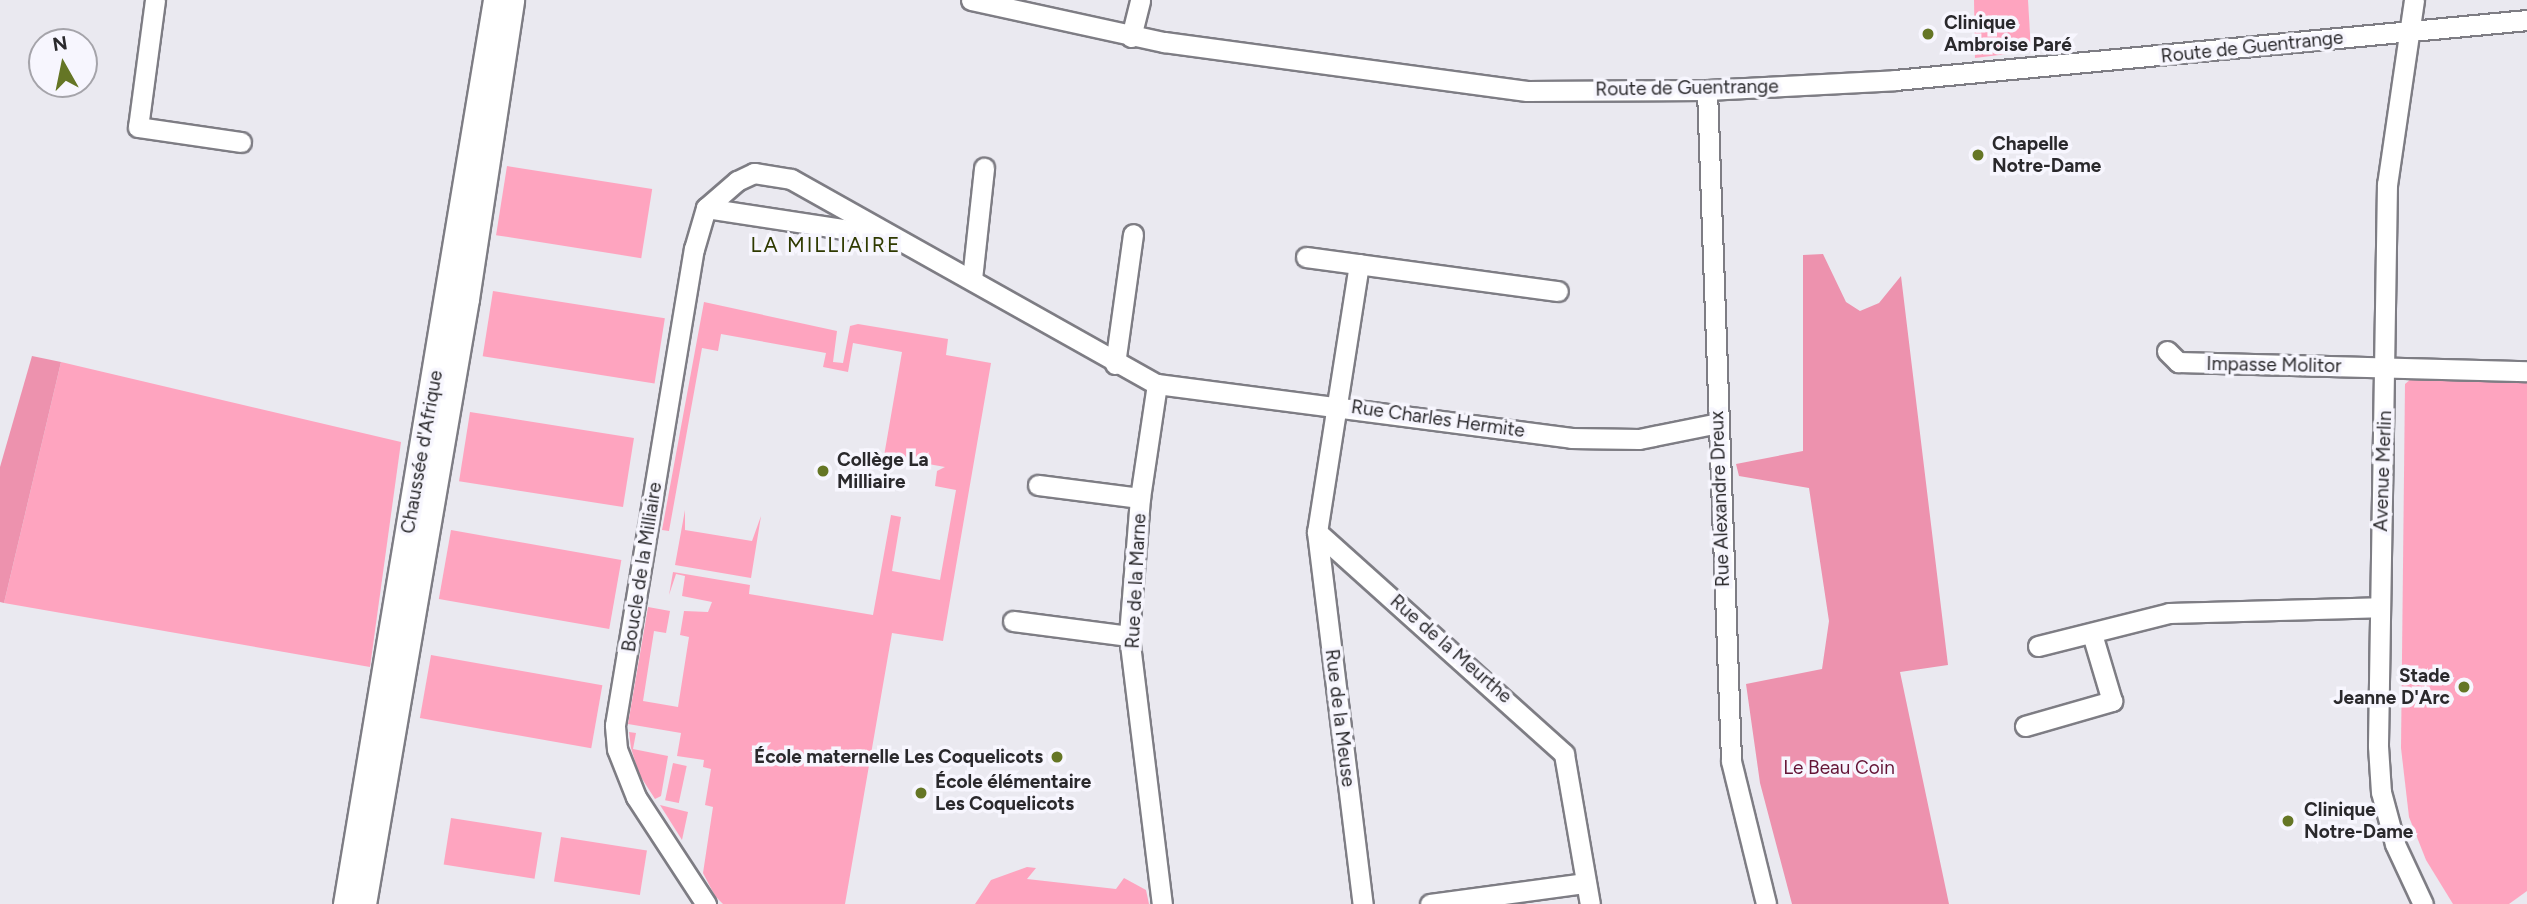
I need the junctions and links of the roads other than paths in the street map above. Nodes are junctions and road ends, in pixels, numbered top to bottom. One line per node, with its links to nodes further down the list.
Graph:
1 (155, 0): 11 (street)
2 (495, 0): 37 (main road, Chaussée d'Afrique)
3 (512, 0): 38 (main road, Chaussée d'Afrique)
4 (971, 0): 9 (street, Route de Guentrange)
5 (1140, 0): 9 (street)
6 (2414, 0): 8 (street, Avenue Merlin)
7 (2527, 20): 8 (street, Route de Guentrange)
8 (2409, 31): 10 (street, Route de Guentrange); 22 (street, Avenue Merlin)
9 (1131, 37): 10 (street, Route de Guentrange)
10 (1707, 90): 26 (street, Rue Alexandre Dreux)
11 (241, 142)
12 (985, 168): 18 (street)
13 (706, 208): 15 (street); 15 (street); 39 (street, Boucle de la Milliaire)
14 (1133, 234): 21 (street)
15 (897, 237): 18 (street)
16 (1307, 257): 17 (street)
17 (1359, 264): 19 (street); 25 (street)
18 (972, 279): 21 (street)
19 (1558, 291)
20 (2167, 351): 22 (street, Impasse Molitor)
21 (1115, 364): 24 (street)
22 (2386, 368): 23 (street, Impasse Molitor); 30 (street, Avenue Merlin)
23 (2527, 371)
24 (1157, 384): 25 (street, Rue Charles Hermite); 28 (street, Rue de la Marne)
25 (1334, 405): 26 (street, Rue Charles Hermite); 29 (street)
26 (1718, 423): 44 (street, Rue Alexandre Dreux)
27 (1038, 485): 28 (street)
28 (1140, 498): 33 (street, Rue de la Marne)
29 (1317, 531): 36 (street, Rue de la Meurthe); 41 (street, Rue de la Meuse)
30 (2379, 607): 32 (street); 45 (street, Avenue Merlin)
31 (1013, 621): 33 (street)
32 (2091, 634): 34 (street); 35 (street)
33 (1129, 636): 40 (street, Rue de la Marne)
34 (2038, 646)
35 (2025, 726)
36 (1586, 883): 42 (street); 43 (street, Rue de la Meurthe)
37 (345, 904)
38 (364, 904)
39 (706, 904)
40 (1162, 904)
41 (1363, 904)
42 (1430, 904)
43 (1590, 904)
44 (1766, 904)
45 (2423, 904)

